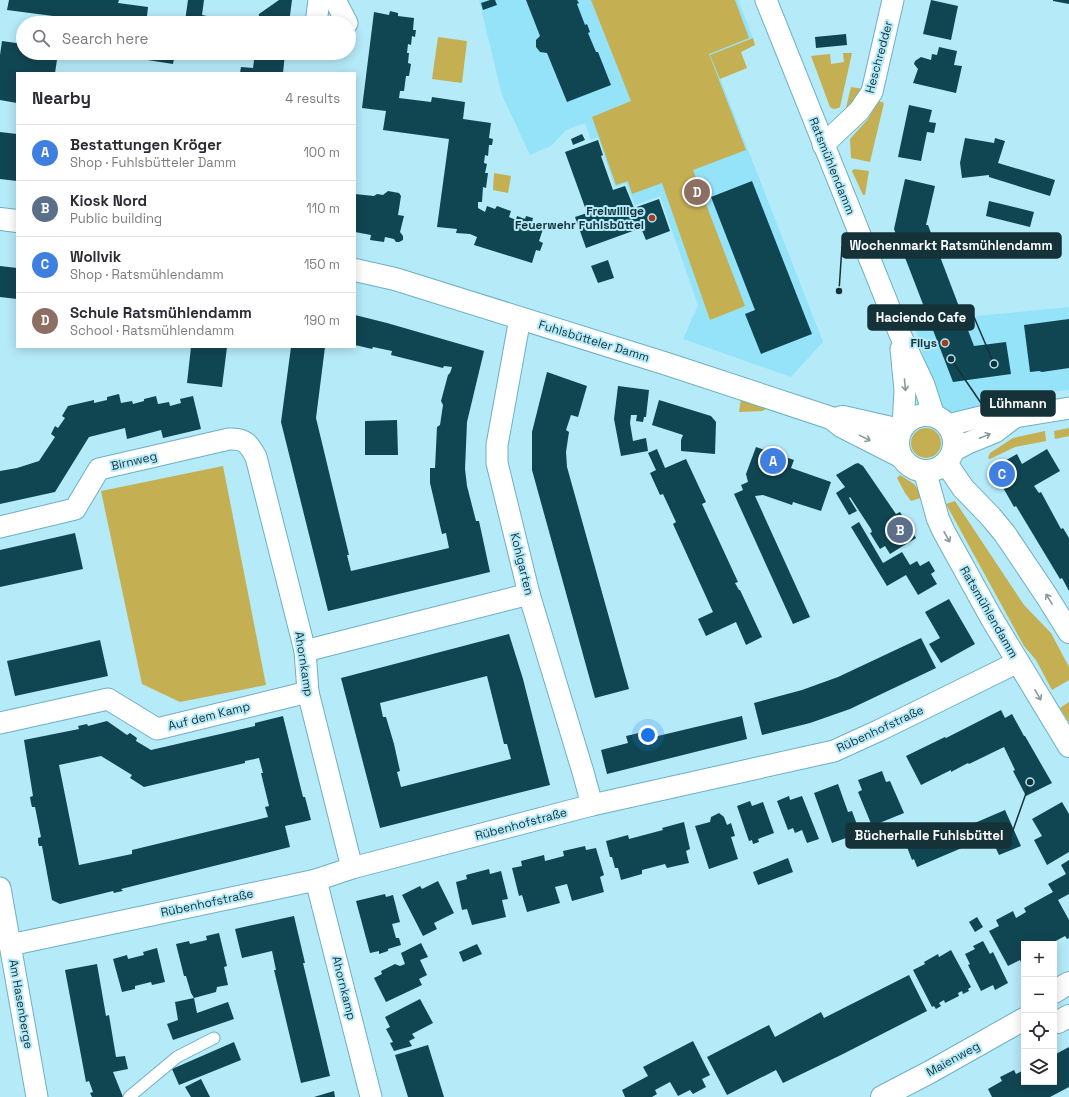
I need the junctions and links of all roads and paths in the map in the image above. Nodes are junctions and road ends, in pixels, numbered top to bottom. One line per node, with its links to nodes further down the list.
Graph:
1 (319, 0): 5 (street)
2 (335, 0): 6 (street)
3 (766, 0): 7 (street, Ratsmühlendamm)
4 (893, 0): 7 (street, Heschredder)
5 (317, 16)
6 (343, 16)
7 (823, 144): 12 (street, Ratsmühlendamm)
8 (0, 219): 9 (street)
9 (16, 221)
10 (356, 270): 11 (street, Fuhlsbütteler Damm)
11 (520, 318): 15 (street, Fuhlsbütteler Damm); 23 (street, Kohlgarten)
12 (899, 332): 16 (street, Ratsmühlendamm); 17 (street, Ratsmühlendamm, one-way to 17)
13 (1069, 408): 14 (street)
14 (1015, 417): 16 (street); 20 (street, one-way to 14)
15 (831, 418): 17 (street, Fuhlsbütteler Damm); 19 (street, Fuhlsbütteler Damm, one-way to 19)
16 (941, 420): 17 (street); 20 (street, Ratsmühlendamm)
17 (902, 428): 19 (street, Ratsmühlendamm)
18 (244, 441): 22 (street, Birnweg); 25 (street, Ahornkamp)
19 (900, 456): 21 (street)
20 (950, 457): 21 (street); 24 (street, one-way to 20)
21 (925, 472): 26 (street, Ratsmühlendamm, one-way to 26)
22 (0, 527)
23 (529, 594): 25 (street); 30 (street, Kohlgarten)
24 (1069, 632)
25 (305, 651): 27 (street, Ahornkamp)
26 (1018, 662): 29 (street, Ratsmühlendamm, one-way to 29); 30 (street, Rübenhofstraße)
27 (308, 692): 28 (street, Auf dem Kamp); 31 (street, Ahornkamp)
28 (0, 723)
29 (1069, 746)
30 (592, 805): 31 (street, Rübenhofstraße)
31 (352, 868): 32 (street, Rübenhofstraße)
32 (316, 880): 34 (street, Rübenhofstraße); 43 (street, Ahornkamp)
33 (0, 888): 34 (street, Am Hasenberge)
34 (10, 945): 41 (street, Am Hasenberge)
35 (1069, 983): 36 (street)
36 (1057, 990)
37 (1069, 1016): 39 (street)
38 (1021, 1021): 44 (street, Maienweg)
39 (1057, 1022)
40 (214, 1038): 42 (lane)
41 (37, 1097)
42 (129, 1097)
43 (371, 1097)
44 (882, 1097)

